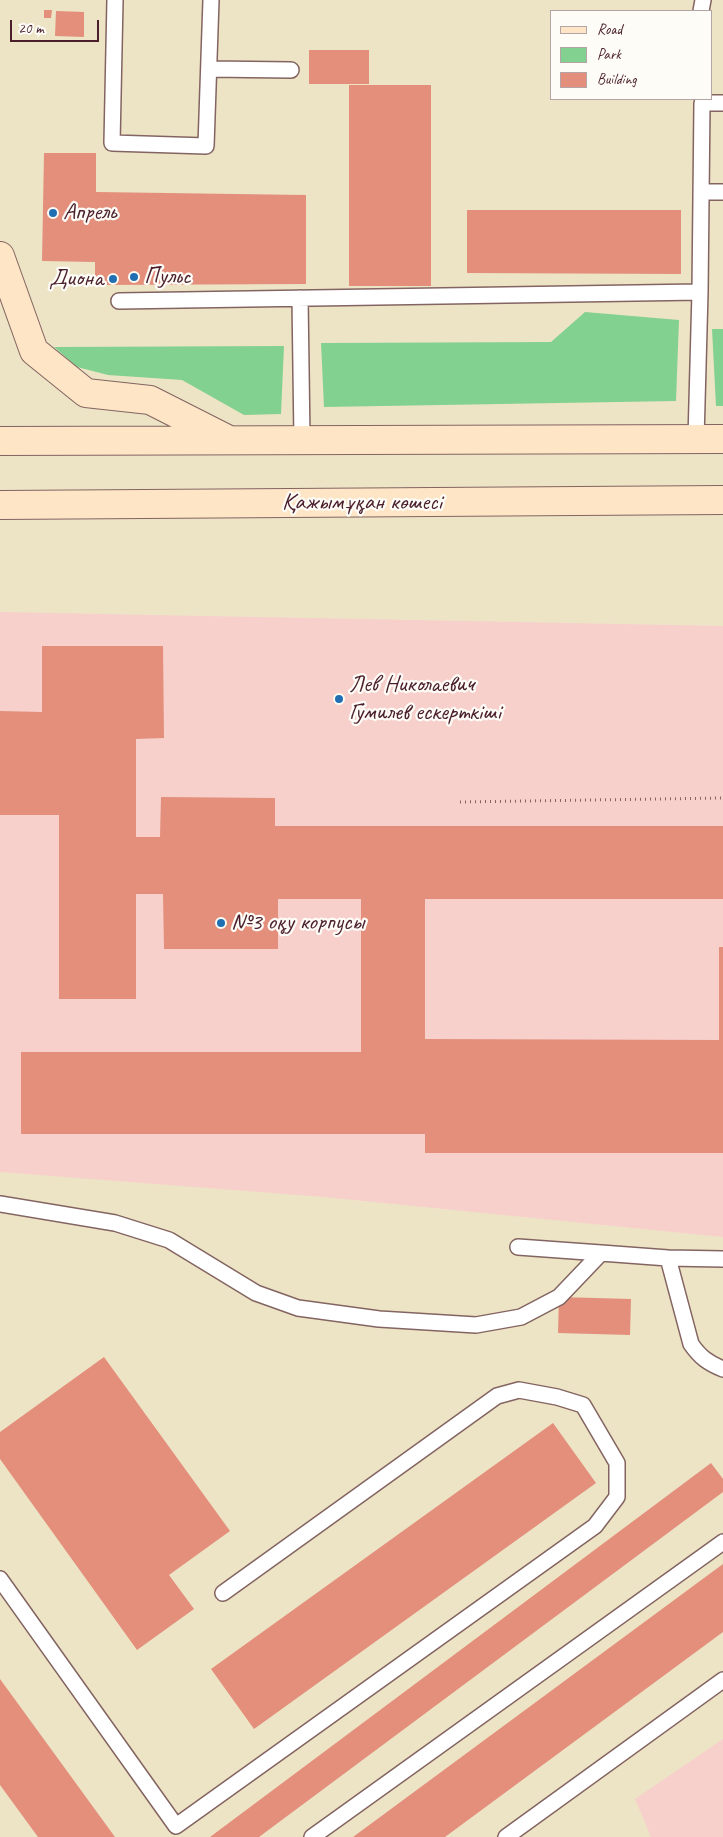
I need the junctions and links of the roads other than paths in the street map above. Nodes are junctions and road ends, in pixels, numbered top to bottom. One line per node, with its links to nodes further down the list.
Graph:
1 (115, 0): 3 (lane)
2 (210, 0): 3 (lane)
3 (208, 68): 4 (lane)
4 (291, 70)
5 (702, 101): 6 (lane); 7 (lane)
6 (723, 104)
7 (702, 192): 8 (lane); 10 (lane)
8 (723, 192)
9 (0, 256): 15 (main road)
10 (700, 292): 11 (lane); 13 (lane)
11 (300, 298): 12 (lane); 16 (lane)
12 (119, 301)
13 (696, 439): 14 (main road); 16 (main road)
14 (723, 439)
15 (229, 440): 16 (main road); 17 (main road)
16 (302, 440)
17 (0, 441)
18 (723, 500): 19 (main road, Қажымұқан көшесі)
19 (0, 506)
20 (0, 1204): 22 (lane)
21 (518, 1248): 22 (lane)
22 (602, 1253): 23 (lane)
23 (668, 1258): 24 (lane); 25 (lane)
24 (723, 1259)
25 (723, 1369)
26 (723, 1542): 32 (lane)
27 (0, 1579): 30 (lane)
28 (223, 1593): 30 (lane)
29 (723, 1680): 31 (lane)
30 (180, 1832)
31 (512, 1835)
32 (312, 1837)

